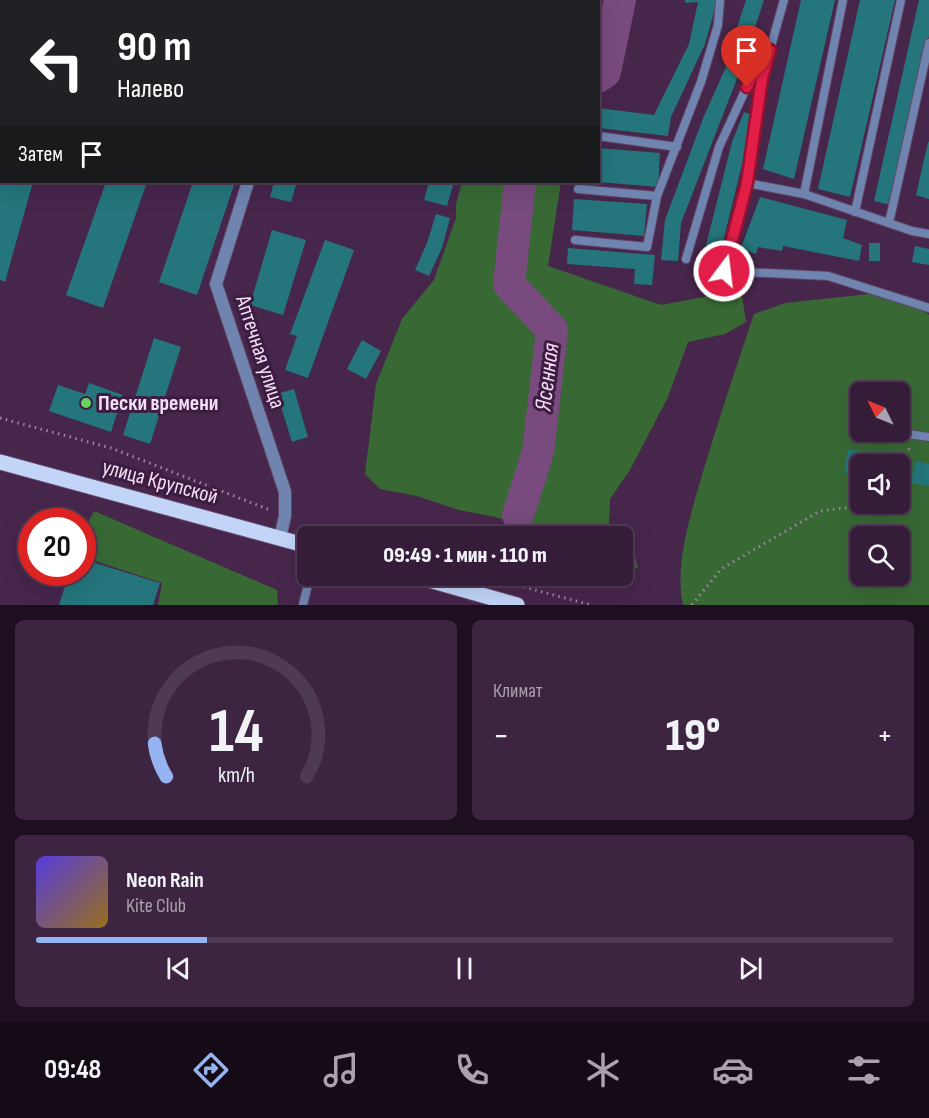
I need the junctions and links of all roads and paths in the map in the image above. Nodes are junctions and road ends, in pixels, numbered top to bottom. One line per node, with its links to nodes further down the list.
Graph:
1 (720, 0): 8 (lane)
2 (784, 0): 6 (lane)
3 (843, 0): 12 (lane)
4 (901, 0): 14 (lane)
5 (929, 43): 15 (lane)
6 (770, 50): 10 (lane); 18 (lane)
7 (600, 136): 8 (lane)
8 (677, 147): 13 (lane)
9 (248, 183): 27 (street, Аптечная улица)
10 (747, 183): 12 (lane); 19 (lane)
11 (578, 189): 13 (lane)
12 (804, 195): 14 (lane)
13 (657, 196): 17 (lane)
14 (855, 212): 15 (lane)
15 (889, 223): 16 (lane)
16 (929, 234)
17 (575, 240)
18 (686, 259)
19 (929, 308)
20 (0, 418): 27 (path)
21 (910, 434): 22 (lane)
22 (918, 435): 23 (lane); 24 (path)
23 (929, 437)
24 (905, 454)
25 (0, 462): 28 (main road, улица Крупской)
26 (850, 507): 36 (path)
27 (285, 516): 28 (street, Аптечная улица)
28 (280, 538): 29 (main road, улица Крупской)
29 (297, 543)
30 (308, 586): 33 (lane)
31 (450, 586): 34 (main road)
32 (520, 586): 35 (path)
33 (303, 605)
34 (517, 605)
35 (591, 605)
36 (692, 605)

